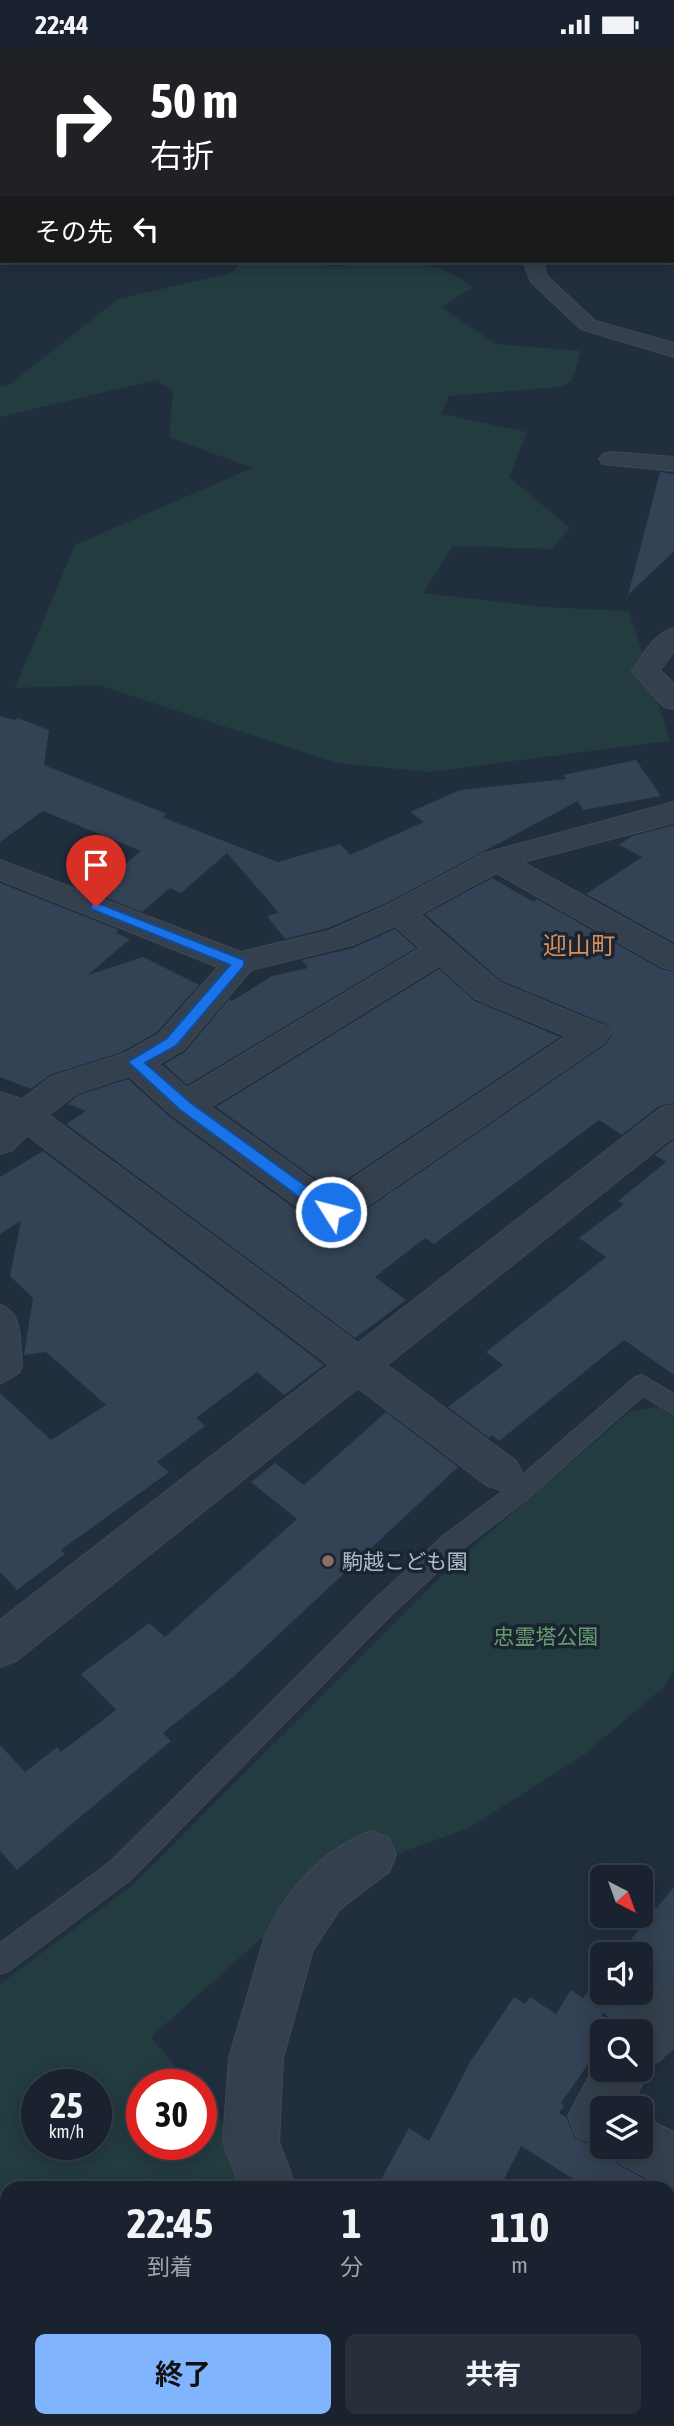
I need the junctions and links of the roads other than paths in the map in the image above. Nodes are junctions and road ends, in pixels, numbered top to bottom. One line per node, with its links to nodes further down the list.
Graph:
1 (534, 263): 2 (street)
2 (674, 350)
3 (611, 459): 4 (street)
4 (674, 464)
5 (674, 636): 6 (street)
6 (674, 701)
7 (674, 811): 8 (street)
8 (496, 860): 10 (street); 12 (street)
9 (0, 869): 13 (street)
10 (400, 912): 11 (street); 13 (street)
11 (443, 949): 15 (street); 15 (street)
12 (674, 960)
13 (239, 963): 14 (street)
14 (135, 1062): 15 (street); 17 (street)
15 (186, 1106)
16 (674, 1117): 19 (street)
17 (8, 1120): 19 (street)
18 (0, 1313): 20 (lane)
19 (360, 1367): 22 (street); 23 (street)
20 (0, 1375)
21 (674, 1406): 25 (lane)
22 (501, 1473)
23 (0, 1647)
24 (371, 1855): 30 (street)
25 (0, 1960)
26 (674, 2010): 27 (street)
27 (653, 2030)
28 (653, 2151): 29 (street)
29 (674, 2164)
30 (266, 2181)

